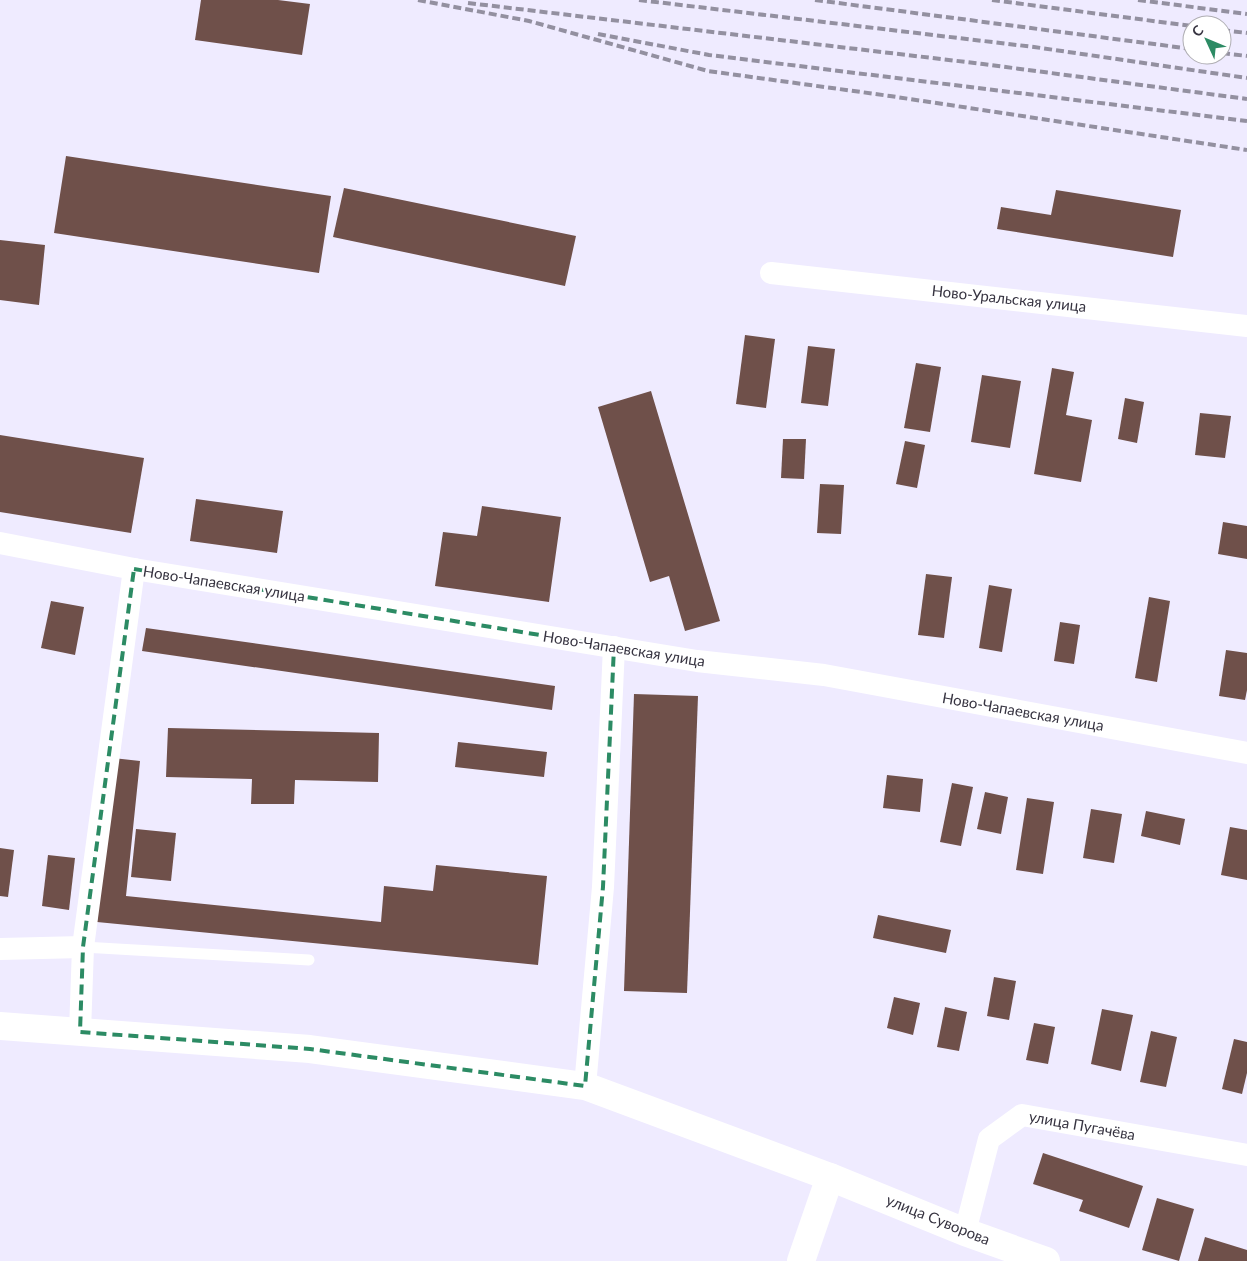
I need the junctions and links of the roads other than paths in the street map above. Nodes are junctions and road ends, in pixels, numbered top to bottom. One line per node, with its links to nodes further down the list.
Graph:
1 (771, 273): 2 (street, Ново-Уральская улица)
2 (1247, 326)
3 (0, 543): 4 (street, Ново-Чапаевская улица)
4 (134, 569): 5 (street, Ново-Чапаевская улица); 7 (street)
5 (614, 647): 6 (street, Ново-Чапаевская улица); 12 (street)
6 (1247, 753)
7 (84, 947): 8 (street); 9 (lane); 11 (street)
8 (0, 949)
9 (309, 960)
10 (0, 1026): 11 (main road, улица Суворова)
11 (80, 1032): 12 (main road, улица Суворова)
12 (585, 1086): 14 (main road, улица Суворова)
13 (1247, 1156): 15 (street, улица Пугачёва)
14 (830, 1177): 15 (main road, улица Суворова); 16 (main road)
15 (965, 1232): 17 (main road, улица Суворова)
16 (801, 1261)
17 (1046, 1261)

